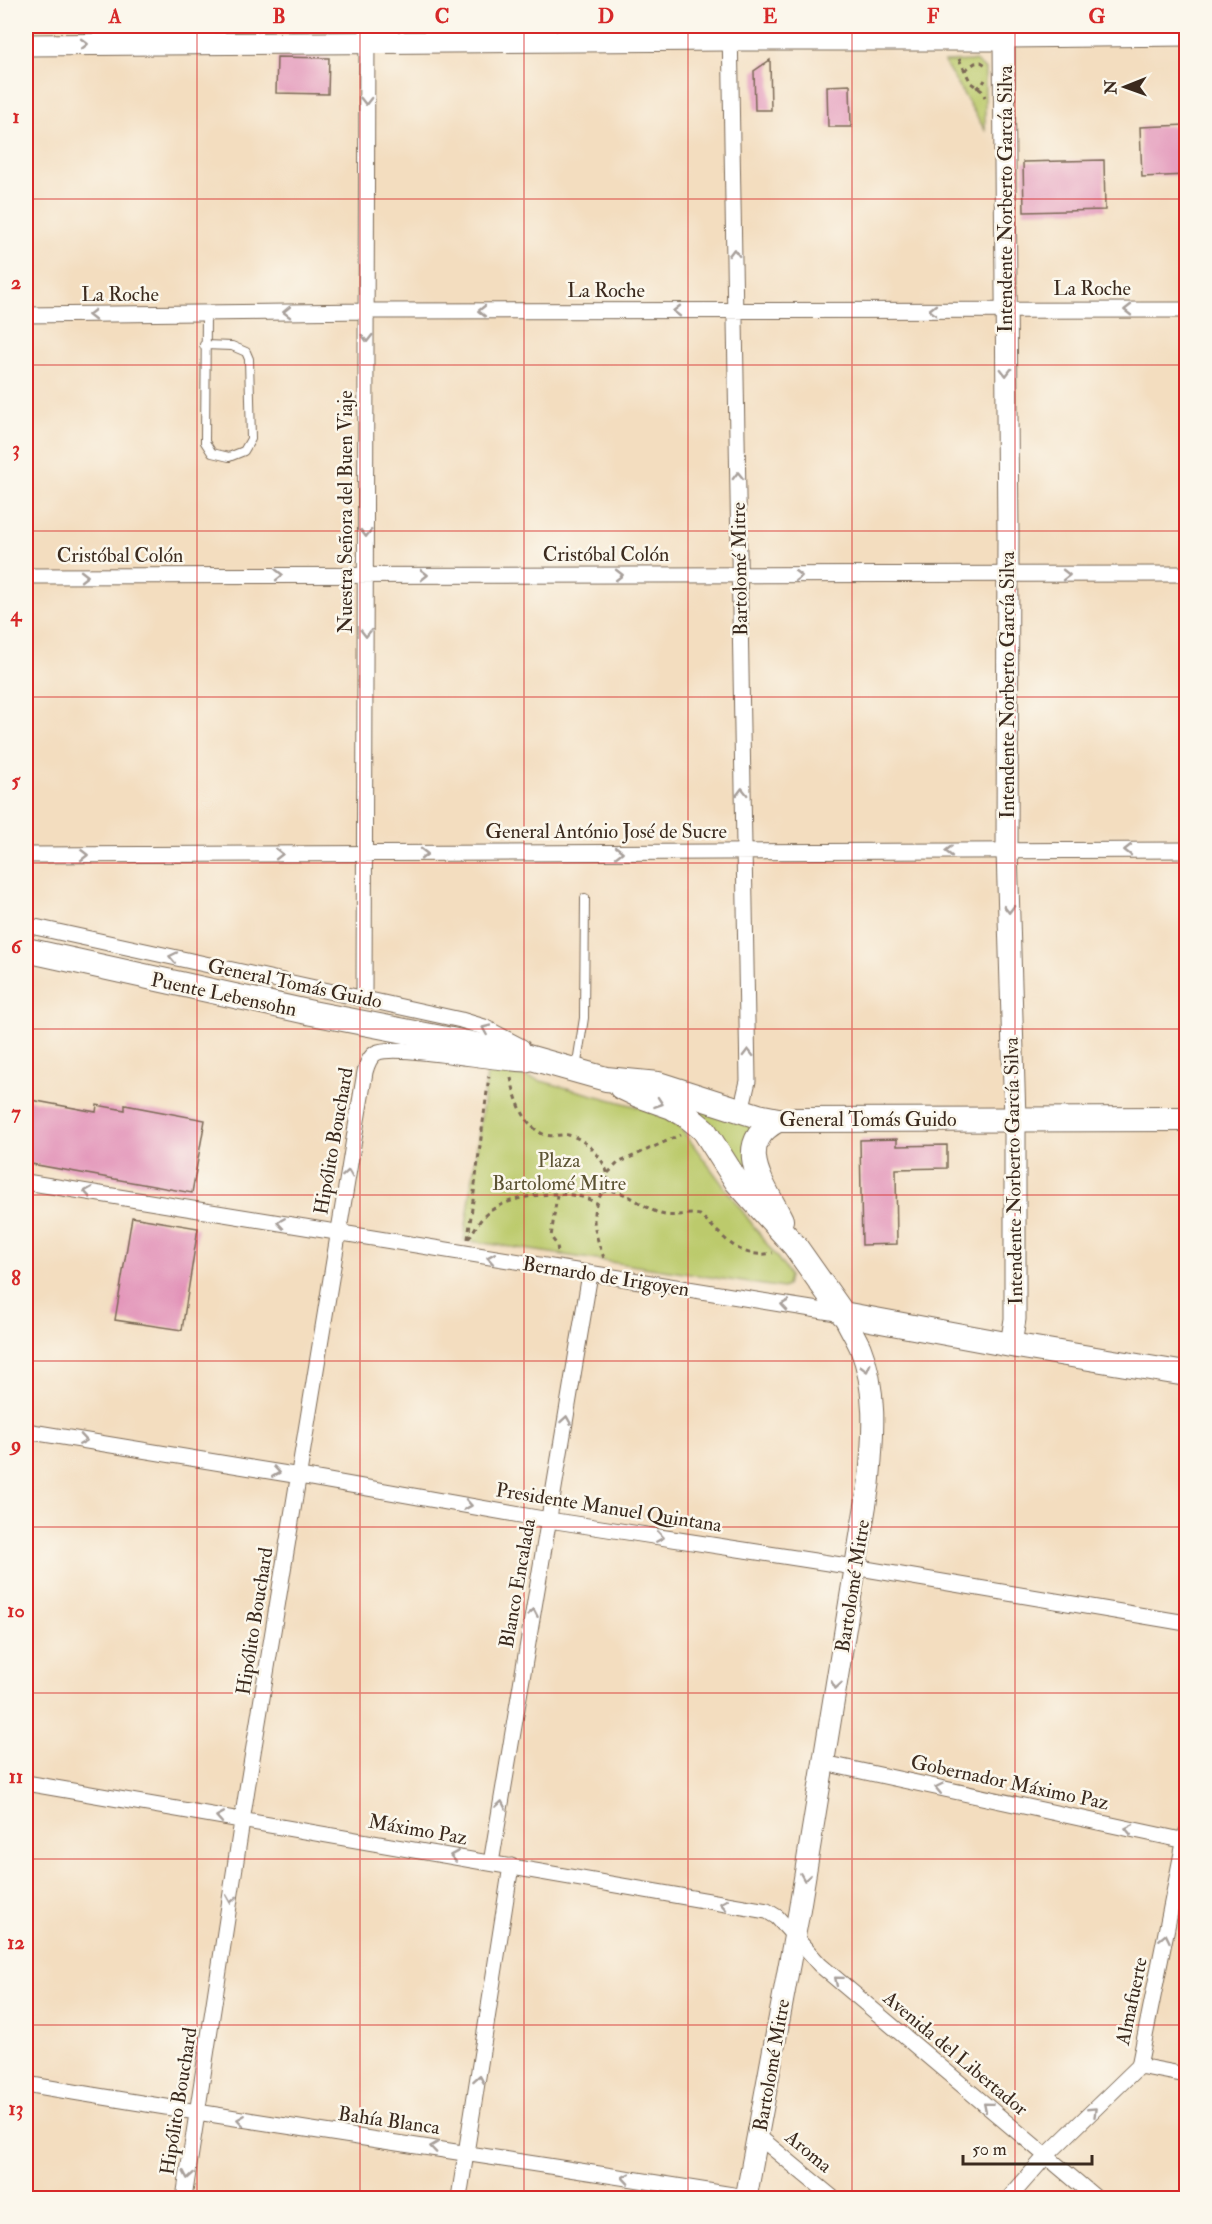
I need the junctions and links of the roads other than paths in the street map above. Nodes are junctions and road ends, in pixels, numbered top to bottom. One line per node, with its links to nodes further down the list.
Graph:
1 (729, 33): 2 (street); 3 (street); 9 (street, Bartolomé Mitre, one-way to 1)
2 (1004, 33): 4 (street); 6 (street, Intendente Norberto García Silva)
3 (367, 34): 5 (street, one-way to 3); 8 (street, Nuestra Señora del Buen Viaje, one-way to 8)
4 (1186, 38)
5 (26, 45)
6 (1005, 309): 7 (street, La Roche, one-way to 6); 9 (street, La Roche, one-way to 9); 15 (street, Intendente Norberto García Silva, one-way to 15)
7 (1186, 310)
8 (368, 311): 9 (street, La Roche, one-way to 8); 10 (street, La Roche, one-way to 10); 14 (street, Nuestra Señora del Buen Viaje, one-way to 14)
9 (735, 311): 17 (street, Bartolomé Mitre, one-way to 9)
10 (206, 314): 11 (street, La Roche, one-way to 11); 12 (lane)
11 (26, 315)
12 (204, 345): 12 (lane)
13 (1186, 574): 15 (street, Cristóbal Colón, one-way to 13)
14 (366, 575): 16 (street, Cristóbal Colón, one-way to 14); 17 (street, Cristóbal Colón, one-way to 17); 21 (street, Nuestra Señora del Buen Viaje, one-way to 21)
15 (1008, 575): 17 (street, Cristóbal Colón, one-way to 15); 20 (street, Intendente Norberto García Silva)
16 (26, 576)
17 (739, 576): 19 (street, Bartolomé Mitre, one-way to 17)
18 (1186, 850): 20 (street, General António José de Sucre, one-way to 20)
19 (743, 851): 20 (street, General António José de Sucre, one-way to 19); 21 (street, General António José de Sucre, one-way to 19); 31 (street, Bartolomé Mitre, one-way to 19)
20 (1007, 851): 32 (street, Intendente Norberto García Silva, one-way to 32)
21 (366, 854): 22 (street, General António José de Sucre, one-way to 21); 26 (street, Nuestra Señora del Buen Viaje)
22 (26, 855)
23 (585, 898): 29 (lane)
24 (26, 925): 26 (street, General Tomás Guido, one-way to 24)
25 (26, 950): 27 (main road, Puente Lebensohn)
26 (364, 998): 29 (street, General Tomás Guido, one-way to 26)
27 (458, 1041): 29 (main road, General Tomás Guido)
28 (375, 1053): 29 (street, General Tomás Guido); 36 (street, Hipólito Bouchard, one-way to 28)
29 (566, 1067): 30 (main road, General Tomás Guido)
30 (606, 1079): 31 (main road, General Tomás Guido); 37 (main road, Bartolomé Mitre, one-way to 37)
31 (741, 1110): 34 (main road, General Tomás Guido)
32 (1015, 1119): 33 (main road, General Tomás Guido); 34 (main road, General Tomás Guido); 40 (street, Intendente Norberto García Silva)
33 (1186, 1119)
34 (778, 1120): 37 (main road)
35 (26, 1182): 36 (street, Bernardo de Irigoyen, one-way to 35)
36 (338, 1232): 38 (street, Bernardo de Irigoyen, one-way to 36); 43 (street, Hipólito Bouchard)
37 (795, 1246): 39 (main road, Bartolomé Mitre)
38 (590, 1274): 39 (street, Bernardo de Irigoyen, one-way to 38); 44 (street, Blanco Encalada, one-way to 38)
39 (843, 1314): 40 (main road, Bernardo de Irigoyen); 45 (street, Bartolomé Mitre, one-way to 45)
40 (1011, 1345): 41 (main road, Bernardo de Irigoyen)
41 (1186, 1374)
42 (26, 1431): 43 (street, Presidente Manuel Quintana, one-way to 43)
43 (300, 1476): 44 (street, Presidente Manuel Quintana, one-way to 44); 49 (street, Hipólito Bouchard)
44 (549, 1520): 45 (street, Presidente Manuel Quintana, one-way to 45); 51 (street, Blanco Encalada, one-way to 44)
45 (854, 1567): 46 (street, Presidente Manuel Quintana); 47 (street, Bartolomé Mitre, one-way to 47)
46 (1186, 1623)
47 (824, 1763): 50 (street, Gobernador Máximo Paz, one-way to 47); 53 (street, Bartolomé Mitre, one-way to 53)
48 (26, 1783): 49 (street, Máximo Paz, one-way to 48)
49 (243, 1821): 51 (street, Máximo Paz, one-way to 49); 57 (street, Hipólito Bouchard, one-way to 57)
50 (1186, 1839): 54 (street, Almafuerte, one-way to 50)
51 (491, 1863): 52 (street, Máximo Paz)
52 (511, 1866): 53 (street, Máximo Paz, one-way to 52); 59 (street, one-way to 52)
53 (794, 1935): 58 (street, Bartolomé Mitre); 60 (street, Avenida del Libertador, one-way to 53)
54 (1139, 2066): 55 (street); 60 (street, Almafuerte, one-way to 54)
55 (1186, 2075)
56 (26, 2084): 57 (street, Bahía Blanca)
57 (198, 2113): 59 (street, Bahía Blanca, one-way to 57); 62 (street, Hipólito Bouchard, one-way to 62)
58 (758, 2136): 61 (street, Bartolomé Mitre); 64 (street, Aroma)
59 (467, 2152): 61 (street, Bahía Blanca, one-way to 59); 63 (street)
60 (1046, 2156): 65 (street, Almafuerte); 66 (street, Avenida del Libertador)
61 (746, 2198)
62 (184, 2199)
63 (459, 2199)
64 (833, 2199)
65 (1009, 2199)
66 (1095, 2199)

